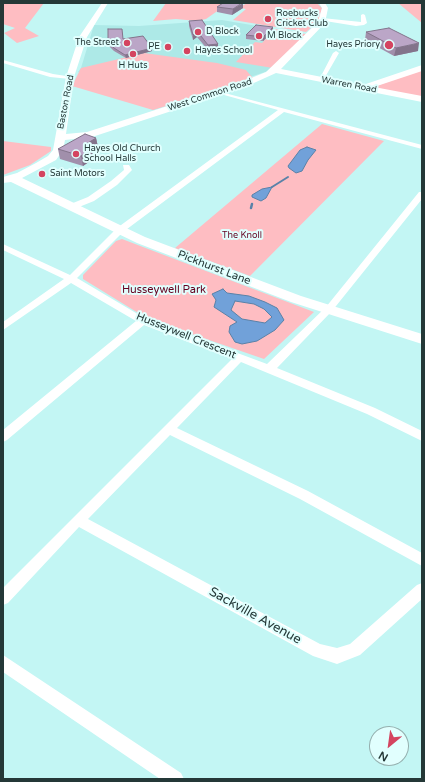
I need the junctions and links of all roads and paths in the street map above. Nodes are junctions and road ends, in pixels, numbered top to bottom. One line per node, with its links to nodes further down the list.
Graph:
1 (105, 3): 11 (main road, Baston Road)
2 (322, 3): 4 (main road)
3 (363, 14): 4 (street)
4 (322, 20): 10 (main road, West Common Road)
5 (336, 54): 12 (street)
6 (4, 60): 7 (street)
7 (14, 64): 9 (street); 11 (street)
8 (422, 68): 13 (main road)
9 (3, 70)
10 (276, 70): 12 (main road, Warren Road); 14 (main road, West Common Road)
11 (70, 77): 17 (main road, Baston Road)
12 (321, 79): 13 (main road, Warren Road)
13 (364, 87): 15 (main road, Warren Road)
14 (220, 92): 16 (street); 17 (main road, West Common Road)
15 (422, 99)
16 (282, 110): 18 (street); 23 (street)
17 (59, 137): 20 (main road, Baston Road)
18 (422, 148)
19 (126, 167): 22 (street)
20 (8, 179): 22 (main road, Pickhurst Lane)
21 (422, 194): 26 (street)
22 (71, 207): 23 (main road, Pickhurst Lane)
23 (120, 230): 25 (street); 26 (main road, Pickhurst Lane)
24 (3, 247): 25 (street, Husseywell Crescent)
25 (72, 279): 27 (street, Husseywell Crescent); 28 (street)
26 (329, 309): 29 (main road, Pickhurst Lane); 31 (street)
27 (143, 321): 30 (street, Husseywell Crescent); 34 (street)
28 (3, 327)
29 (422, 339)
30 (240, 357): 31 (street, Husseywell Crescent); 32 (street)
31 (269, 369): 33 (street, Husseywell Crescent)
32 (169, 429): 35 (street); 36 (street)
33 (422, 436)
34 (3, 437)
35 (78, 520): 37 (street, Sackville Avenue); 38 (street)
36 (422, 560)
37 (422, 590)
38 (3, 598)
39 (3, 663): 40 (street)
40 (175, 779)

